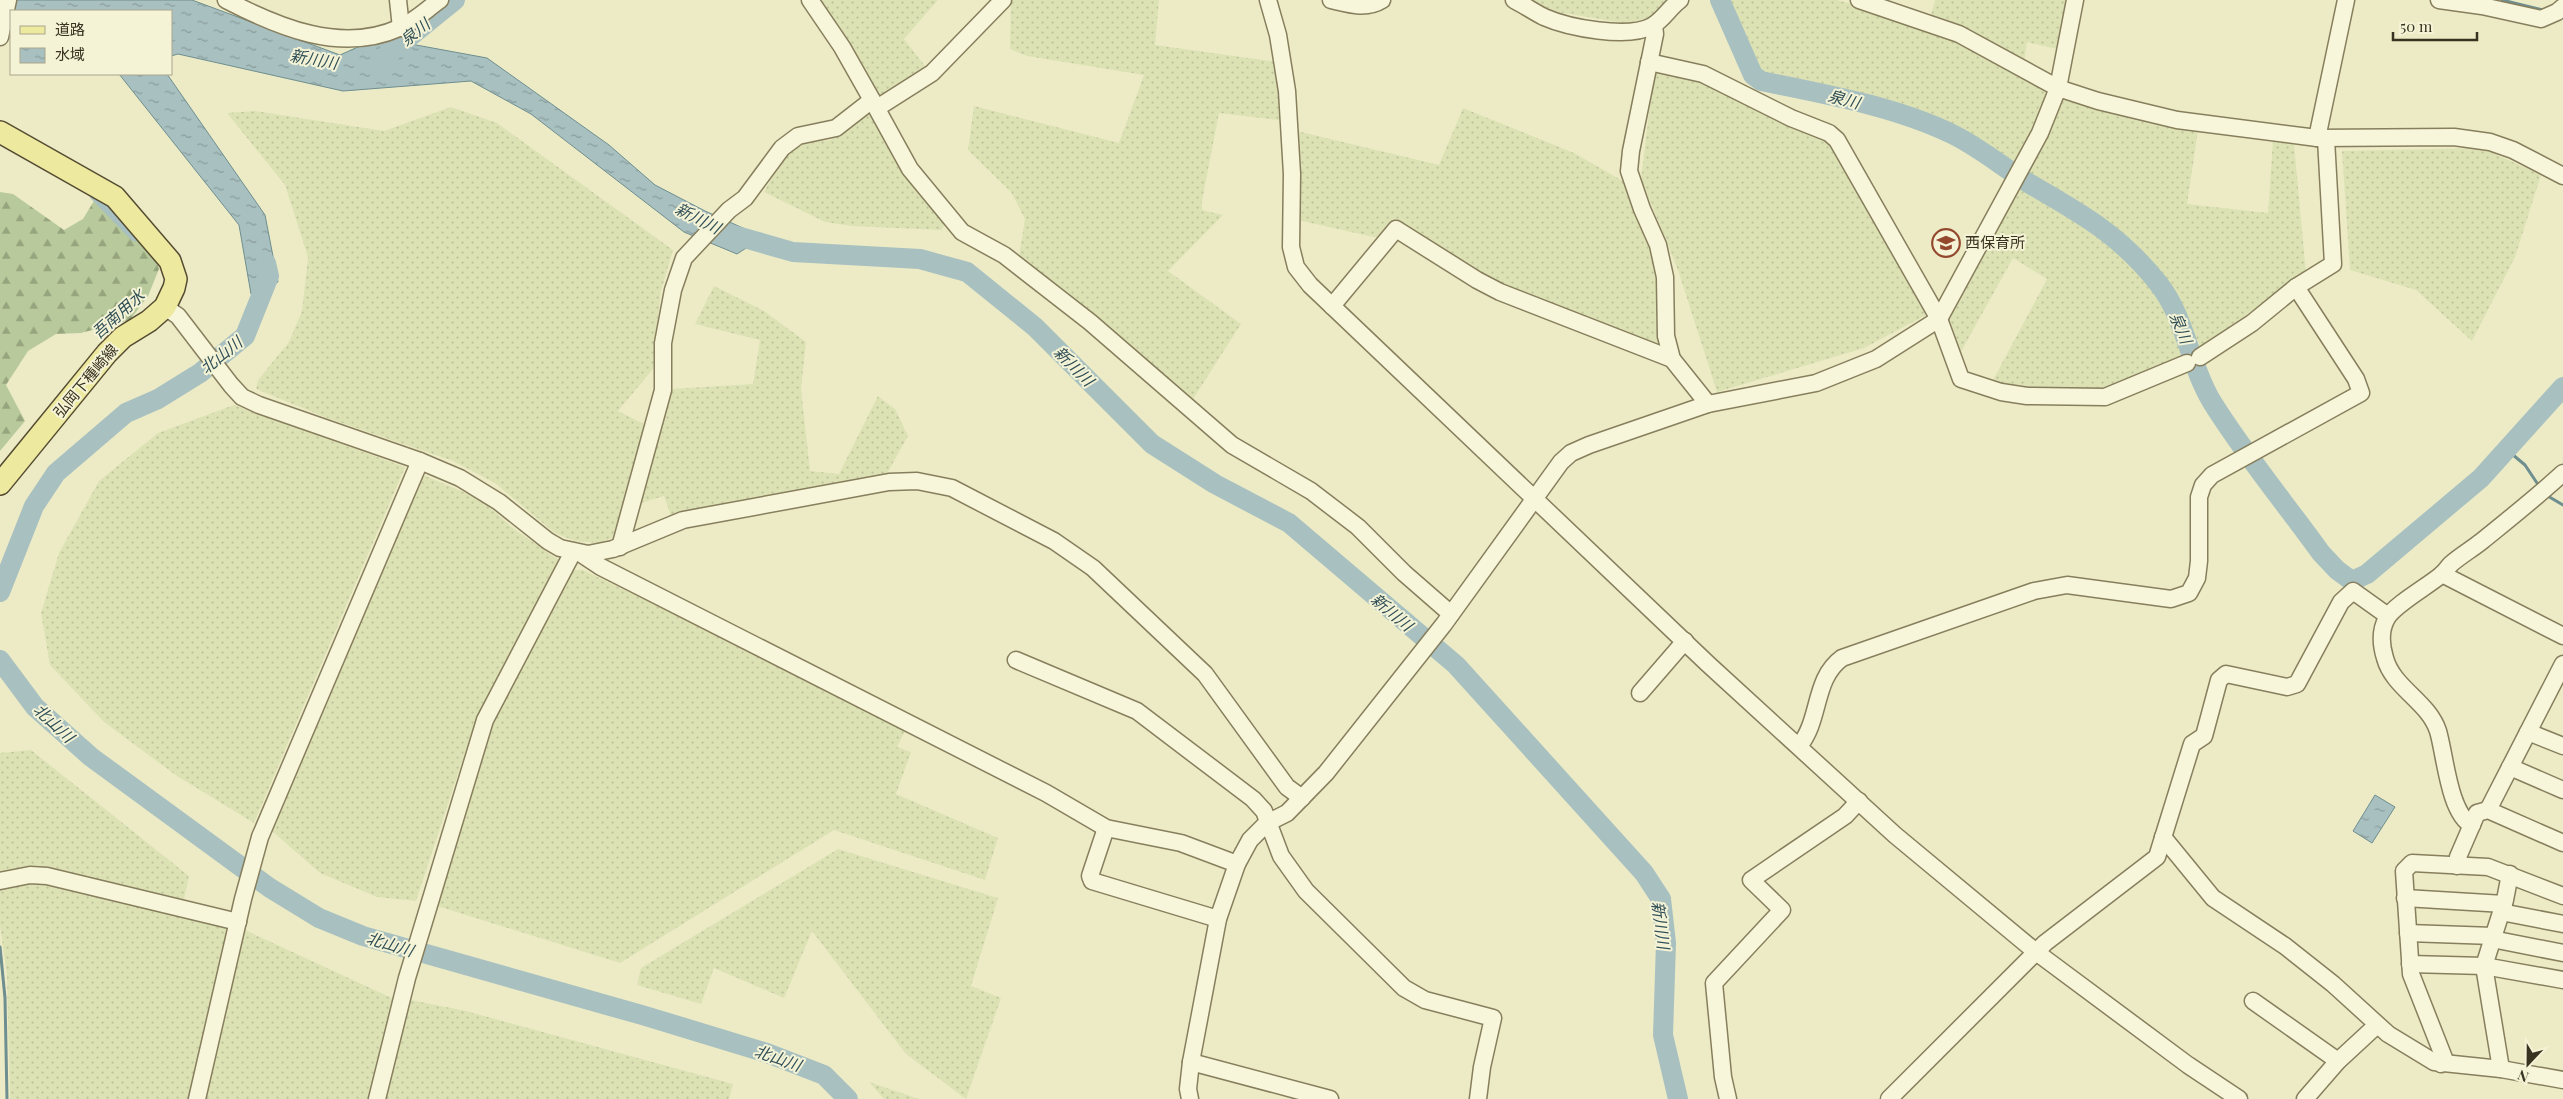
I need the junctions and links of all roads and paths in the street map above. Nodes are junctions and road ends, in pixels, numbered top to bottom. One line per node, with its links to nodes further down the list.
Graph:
1 (8, 0): 20 (street)
2 (226, 0): 19 (street)
3 (398, 0): 19 (street)
4 (440, 0): 19 (street)
5 (810, 0): 23 (street)
6 (1003, 0): 23 (street)
7 (1268, 0): 28 (street)
8 (1331, 0): 9 (street)
9 (1382, 0)
10 (1514, 0): 18 (street)
11 (1680, 0): 18 (street)
12 (1859, 0): 22 (street)
13 (2075, 0): 22 (street)
14 (2346, 0): 25 (street)
15 (2439, 0): 16 (street)
16 (2444, 0): 17 (street)
17 (2563, 7)
18 (1654, 25): 21 (street)
19 (401, 28)
20 (1, 33)
21 (1649, 62): 30 (street); 31 (street)
22 (2058, 88): 25 (street); 30 (street)
23 (875, 104): 37 (street); 41 (street)
24 (0, 132): 29 (main road, 弘岡下種崎線)
25 (2322, 139): 26 (street); 27 (street)
26 (2563, 176)
27 (2296, 287): 30 (street); 48 (street)
28 (1332, 306): 31 (street); 36 (street)
29 (165, 307): 33 (street); 35 (main road, 弘岡下種崎線)
30 (1938, 319): 32 (street)
31 (1672, 359): 32 (street)
32 (1708, 404): 36 (street)
33 (420, 461): 38 (street); 68 (street)
34 (2563, 473): 39 (street)
35 (0, 484)
36 (1534, 497): 41 (street); 43 (street)
37 (620, 546): 38 (street); 52 (street)
38 (577, 553): 57 (street); 85 (street)
39 (2442, 574): 40 (street); 42 (street)
40 (2388, 616): 56 (street); 58 (street)
41 (1447, 619): 52 (street)
42 (2563, 636)
43 (1685, 641): 46 (street); 48 (street)
44 (1016, 660): 55 (street)
45 (2563, 664): 47 (street)
46 (1640, 693)
47 (2528, 732): 49 (street); 50 (street)
48 (1799, 746): 53 (street)
49 (2563, 746)
50 (2510, 768): 51 (street); 54 (street)
51 (2563, 790)
52 (1302, 798): 55 (street)
53 (1859, 801): 72 (street); 89 (street)
54 (2488, 810): 56 (street); 59 (street)
55 (1267, 823): 60 (street); 88 (street)
56 (2472, 825): 61 (street)
57 (1106, 828): 60 (street); 67 (street)
58 (2163, 837): 72 (street); 78 (street)
59 (2563, 843)
60 (1237, 864): 67 (street)
61 (2457, 866): 62 (street); 65 (street)
62 (2510, 874): 64 (street); 66 (street)
63 (0, 881): 68 (street)
64 (2563, 896)
65 (2405, 898): 66 (street); 70 (street)
66 (2503, 908): 69 (street); 71 (street)
67 (1218, 919): 80 (street)
68 (238, 922): 84 (street)
69 (2563, 924)
70 (2408, 933): 71 (street); 74 (street)
71 (2492, 937): 73 (street); 75 (street)
72 (2036, 952): 90 (street); 91 (street)
73 (2563, 954)
74 (2410, 964): 75 (street); 81 (street)
75 (2484, 966): 76 (street); 82 (street)
76 (2563, 980)
77 (2253, 1001): 79 (street)
78 (2376, 1025): 79 (street); 81 (street)
79 (2338, 1061): 92 (street)
80 (1191, 1062): 86 (street); 87 (street)
81 (2442, 1064): 82 (street)
82 (2500, 1069): 83 (street)
83 (2563, 1080)
84 (197, 1099)
85 (377, 1099)
86 (1190, 1099)
87 (1330, 1099)
88 (1478, 1099)
89 (1728, 1099)
90 (1890, 1099)
91 (2240, 1099)
92 (2305, 1099)

